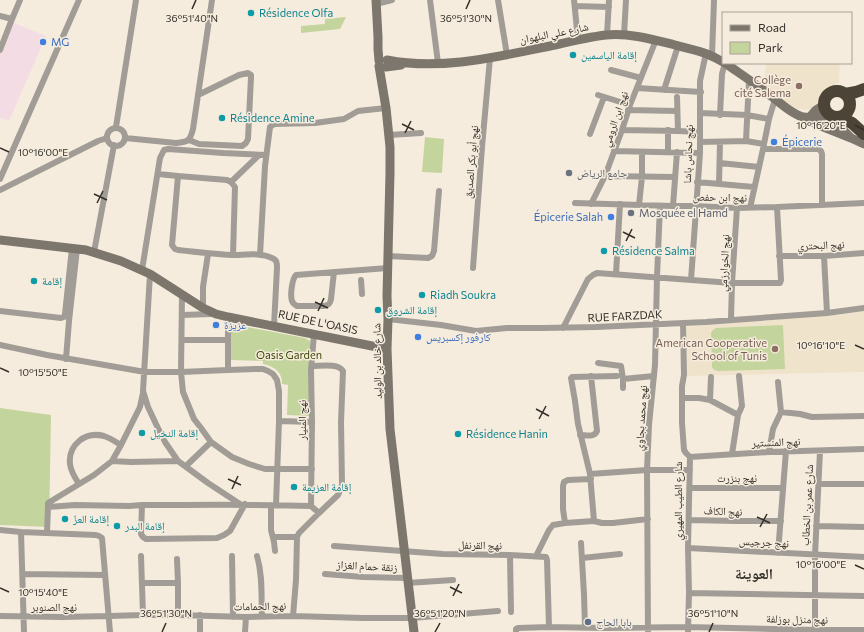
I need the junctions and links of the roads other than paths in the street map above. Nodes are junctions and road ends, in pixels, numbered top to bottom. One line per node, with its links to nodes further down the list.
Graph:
1 (20, 0): 15 (street)
2 (79, 0): 85 (street)
3 (136, 0): 52 (street)
4 (212, 0): 38 (street)
5 (392, 0): 11 (street)
6 (430, 0): 26 (street)
7 (498, 0): 22 (street)
8 (609, 0): 13 (street)
9 (626, 0): 17 (street)
10 (714, 0): 23 (street, نهج نحاس باشا)
11 (376, 2): 27 (street, شارع خالد بن الوليد)
12 (574, 3): 13 (street); 18 (street)
13 (608, 7): 16 (street)
14 (0, 16): 15 (street)
15 (12, 19): 21 (street)
16 (607, 35): 17 (street, شارع علي البلهوان); 18 (street, شارع علي البلهوان)
17 (624, 35): 19 (street, شارع علي البلهوان)
18 (578, 40): 22 (street, شارع علي البلهوان)
19 (656, 40): 20 (street, شارع علي البلهوان); 31 (street, نهج ابن الرومي)
20 (678, 46): 23 (street, شارع علي البلهوان); 35 (street)
21 (0, 50)
22 (506, 54): 24 (street, شارع علي البلهوان)
23 (709, 55): 25 (street, شارع علي البلهوان); 36 (street, نهج نحاس باشا)
24 (490, 58): 26 (street, شارع علي البلهوان); 115 (street, نهج أبو بكر الصديق)
25 (722, 62)
26 (438, 63): 27 (street, شارع علي البلهوان)
27 (384, 64): 41 (street, شارع خالد بن الوليد)
28 (724, 64): 47 (street)
29 (725, 64): 32 (street, شارع علي البلهوان)
30 (611, 70): 31 (street)
31 (641, 78): 33 (street, نهج ابن الرومي)
32 (749, 80): 40 (street, شارع علي البلهوان); 48 (street)
33 (637, 88): 35 (street); 42 (street, نهج ابن الرومي)
34 (864, 89): 37 (highway)
35 (664, 90): 36 (street)
36 (700, 92): 45 (street, نهج نحاس باشا)
37 (845, 94): 43 (highway); 46 (highway)
38 (198, 96): 64 (street); 64 (street)
39 (677, 97): 44 (street)
40 (775, 99): 49 (street, شارع علي البلهوان); 50 (street)
41 (386, 108): 60 (street, شارع خالد بن الوليد); 77 (street)
42 (629, 108): 44 (street); 53 (street, نهج ابن الرومي); 58 (street)
43 (850, 108): 46 (highway); 51 (highway)
44 (677, 111): 55 (street)
45 (700, 113): 47 (street); 56 (street, نهج نحاس باشا)
46 (832, 113): 49 (street); 59 (highway); 63 (street)
47 (720, 115): 48 (street)
48 (747, 116): 50 (street); 65 (street)
49 (807, 117): 63 (street, شارع علي البلهوان)
50 (769, 119): 70 (street)
51 (864, 126)
52 (116, 127): 61 (street); 62 (street)
53 (622, 130): 54 (street); 71 (street, نهج ابن الرومي)
54 (668, 130): 55 (street); 73 (street)
55 (678, 131): 56 (street)
56 (700, 132): 66 (street, نهج نحاس باشا)
57 (421, 133): 60 (street)
58 (590, 134)
59 (864, 134)
60 (389, 135): 111 (street, شارع خالد بن الوليد)
61 (107, 138): 69 (street); 90 (street)
62 (125, 138): 64 (street); 69 (street)
63 (851, 138): 68 (street, شارع علي البلهوان)
64 (189, 140)
65 (746, 141): 67 (street); 70 (street)
66 (700, 142): 67 (street); 75 (street, نهج نحاس باشا)
67 (720, 142): 78 (street)
68 (864, 144)
69 (114, 146): 106 (street)
70 (764, 147): 79 (street); 97 (street)
71 (614, 152): 72 (street); 82 (street, نهج ابن الرومي)
72 (642, 152): 73 (street); 83 (street)
73 (668, 152): 74 (street)
74 (677, 152): 75 (street); 84 (street)
75 (700, 153): 87 (street, نهج نحاس باشا)
76 (259, 155): 77 (street); 80 (street); 86 (street)
77 (266, 155): 110 (street)
78 (720, 163): 79 (street); 88 (street)
79 (759, 167): 89 (street)
80 (158, 174): 81 (street); 116 (street)
81 (178, 176): 86 (street); 108 (street)
82 (605, 176): 83 (street); 94 (street, نهج ابن الرومي)
83 (642, 177): 84 (street); 96 (street)
84 (675, 177): 99 (street)
85 (0, 179)
86 (231, 182): 109 (street)
87 (698, 182): 88 (street); 100 (street, نهج نحاس باشا)
88 (719, 184): 89 (street)
89 (754, 187): 103 (street)
90 (0, 190)
91 (439, 190): 111 (street)
92 (575, 203): 94 (street, نهج ابن حفص)
93 (864, 203): 97 (street, نهج ابن حفص)
94 (591, 204): 95 (street, نهج ابن حفص)
95 (620, 204): 96 (street, نهج ابن حفص); 118 (street)
96 (639, 205): 98 (street, نهج ابن حفص)
97 (822, 205): 101 (street, نهج ابن حفص)
98 (660, 206): 99 (street, نهج ابن حفص); 119 (street, نهج محمد بجاوي)
99 (673, 206): 100 (street, نهج ابن حفص)
100 (695, 206): 102 (street, نهج ابن حفص); 121 (street, نهج نحاس باشا)
101 (777, 207): 103 (street, نهج ابن حفص); 112 (street)
102 (737, 208): 103 (street, نهج ابن حفص); 122 (street, نهج الخوارزمي)
103 (750, 208)
104 (0, 240): 105 (street, RUE DE L'OASIS)
105 (74, 248): 106 (street, RUE DE L'OASIS); 127 (street); 143 (street)
106 (94, 252): 116 (street, RUE DE L'OASIS)
107 (864, 253): 113 (street, نهج البحتري)
108 (208, 254): 109 (street); 125 (street)
109 (232, 255): 110 (street)
110 (260, 255): 136 (street)
111 (388, 256): 114 (street, شارع خالد بن الوليد)
112 (780, 256): 113 (street, نهج البحتري); 122 (street)
113 (824, 256): 128 (street)
114 (388, 268): 117 (street); 132 (street, شارع خالد بن الوليد)
115 (473, 268)
116 (146, 272): 123 (street, RUE DE L'OASIS); 147 (street)
117 (334, 272): 117 (street)
118 (616, 274): 119 (street); 137 (street)
119 (657, 277): 121 (street); 135 (street, نهج محمد بجاوي)
120 (361, 280): 124 (street)
121 (691, 280): 122 (street)
122 (732, 283): 133 (street, نهج الخوارزمي)
123 (182, 294): 125 (street, RUE DE L'OASIS); 130 (street)
124 (362, 294)
125 (203, 308): 129 (street, RUE DE L'OASIS)
126 (864, 308): 128 (street, RUE FARZDAK)
127 (0, 311)
128 (827, 313): 133 (street, RUE FARZDAK)
129 (216, 314): 130 (street); 131 (street, RUE DE L'OASIS)
130 (182, 315): 139 (street)
131 (228, 317): 136 (street, RUE DE L'OASIS); 140 (street)
132 (388, 319): 137 (street, RUE FARZDAK); 142 (street, شارع خالد بن الوليد)
133 (731, 320): 134 (street, RUE FARZDAK)
134 (683, 323): 135 (street, RUE FARZDAK); 157 (street, شارع الطيب المهيري)
135 (656, 324): 137 (street, RUE FARZDAK); 150 (street, نهج محمد بجاوي)
136 (274, 326): 138 (street, RUE DE L'OASIS)
137 (564, 328)
138 (314, 334): 142 (street, RUE DE L'OASIS); 145 (street, نهج المنيار)
139 (182, 340): 140 (street); 148 (street)
140 (228, 340): 146 (street)
141 (0, 345): 143 (street)
142 (387, 349): 208 (street, شارع خالد بن الوليد)
143 (66, 359): 147 (street)
144 (598, 363): 152 (street)
145 (312, 366): 163 (street, نهج المنيار); 191 (street)
146 (228, 370): 148 (street); 162 (street)
147 (145, 372): 148 (street); 156 (street)
148 (181, 372): 165 (street)
149 (591, 376): 152 (street); 164 (street); 164 (street)
150 (654, 376): 152 (street); 178 (street, نهج محمد بجاوي)
151 (739, 376): 160 (street)
152 (620, 377): 155 (street)
153 (711, 377): 158 (street)
154 (778, 382): 159 (street)
155 (623, 388)
156 (143, 391): 166 (street); 174 (street)
157 (682, 398): 158 (street); 172 (street, شارع الطيب المهيري)
158 (710, 400): 160 (street)
159 (781, 412): 161 (street); 170 (street)
160 (738, 415): 171 (street)
161 (864, 416)
162 (279, 421): 163 (street); 176 (street)
163 (312, 422): 177 (street, نهج المنيار)
164 (580, 435): 180 (street)
165 (211, 442): 175 (street); 176 (street)
166 (121, 445): 173 (street); 181 (street)
167 (864, 449): 169 (street, نهج المنستير)
168 (786, 451): 169 (street, نهج المنستير); 170 (street, نهج المنستير); 185 (street)
169 (820, 451): 182 (street, شارع عمر بن الخطاب)
170 (769, 452): 171 (street, نهج المنستير)
171 (732, 454): 172 (street, نهج المنستير)
172 (690, 457): 179 (street, شارع الطيب المهيري)
173 (112, 461): 174 (street); 181 (street)
174 (178, 461): 175 (street)
175 (186, 466): 186 (street)
176 (278, 469): 177 (street); 188 (street)
177 (312, 469): 189 (street, نهج المنيار)
178 (647, 470): 179 (street); 180 (street); 192 (street, نهج محمد بجاوي)
179 (690, 470): 184 (street, شارع الطيب المهيري)
180 (590, 476): 194 (street); 196 (street)
181 (79, 484): 190 (street)
182 (819, 484): 183 (street); 197 (street, شارع عمر بن الخطاب)
183 (864, 484)
184 (690, 488): 185 (street, نهج بنزرت); 193 (street, شارع الطيب المهيري)
185 (783, 488): 195 (street)
186 (242, 504): 187 (street); 187 (street); 188 (street)
187 (142, 505): 190 (street)
188 (274, 505): 189 (street); 202 (street)
189 (311, 506): 191 (street)
190 (48, 507): 201 (street)
191 (319, 513): 203 (street)
192 (648, 519): 194 (street); 248 (street, نهج محمد بجاوي)
193 (689, 520): 195 (street, نهج الكاف); 206 (street, شارع الطيب المهيري)
194 (594, 521): 196 (street)
195 (781, 521): 209 (street)
196 (565, 523): 216 (street)
197 (816, 526): 198 (street); 212 (street, شارع عمر بن الخطاب)
198 (864, 527)
199 (0, 530): 200 (street)
200 (21, 532): 201 (street); 220 (street)
201 (47, 533): 221 (street)
202 (273, 537): 203 (street); 207 (street)
203 (297, 537): 238 (street)
204 (581, 543): 218 (street)
205 (334, 546): 208 (street, نهج القرنفل)
206 (688, 548): 209 (street, نهج جرجيس); 227 (street, شارع الطيب المهيري)
207 (275, 551)
208 (405, 552): 211 (street, نهج القرنفل); 223 (street, شارع خالد بن الوليد)
209 (778, 553): 212 (street, نهج جرجيس)
210 (620, 554): 218 (street)
211 (510, 555): 216 (street, نهج القرنفل); 231 (street)
212 (815, 555): 217 (street, نهج جرجيس); 228 (street, شارع عمر بن الخطاب)
213 (141, 556): 225 (street)
214 (232, 556): 240 (street)
215 (257, 556): 237 (street)
216 (536, 556): 243 (street)
217 (864, 557)
218 (582, 558): 244 (street)
219 (177, 559): 226 (street)
220 (23, 574): 221 (street); 239 (street)
221 (105, 574): 236 (street)
222 (326, 574): 223 (street, زنقة حمام الغزاز)
223 (407, 580): 224 (street, زنقة حمام الغزاز); 242 (street, شارع خالد بن الوليد)
224 (453, 580)
225 (142, 583): 226 (street); 232 (street)
226 (178, 583): 233 (street)
227 (689, 594): 228 (street); 245 (street, شارع الطيب المهيري)
228 (815, 596): 229 (street); 250 (street, شارع عمر بن الخطاب)
229 (864, 596)
230 (498, 611): 242 (street, نهج الحمامات)
231 (511, 612)
232 (143, 614): 233 (street, نهج الحمامات); 236 (street, نهج الحمامات)
233 (178, 615): 234 (street, نهج الحمامات)
234 (200, 615): 240 (street, نهج الحمامات); 253 (street)
235 (0, 616): 239 (street, نهج الصنوبر)
236 (109, 616): 239 (street, نهج الصنوبر); 252 (street)
237 (262, 616): 238 (street, نهج الحمامات); 241 (street, نهج الحمامات)
238 (293, 616): 242 (street, نهج الحمامات)
239 (24, 617): 251 (street)
240 (233, 617): 241 (street, نهج الحمامات)
241 (246, 617): 254 (street)
242 (412, 618): 255 (street, شارع خالد بن الوليد)
243 (549, 627): 244 (street, نهج منزل بوزلفة); 246 (street, نهج منزل بوزلفة)
244 (584, 627): 247 (street, نهج منزل بوزلفة)
245 (688, 629): 248 (street, نهج منزل بوزلفة); 250 (street, نهج منزل بوزلفة)
246 (538, 630): 256 (street, نهج منزل بوزلفة)
247 (606, 630): 248 (street, نهج منزل بوزلفة)
248 (648, 630)
249 (864, 630): 250 (street, نهج منزل بوزلفة)
250 (815, 631)
251 (24, 632)
252 (110, 632)
253 (200, 632)
254 (245, 632)
255 (414, 632)
256 (516, 632)

